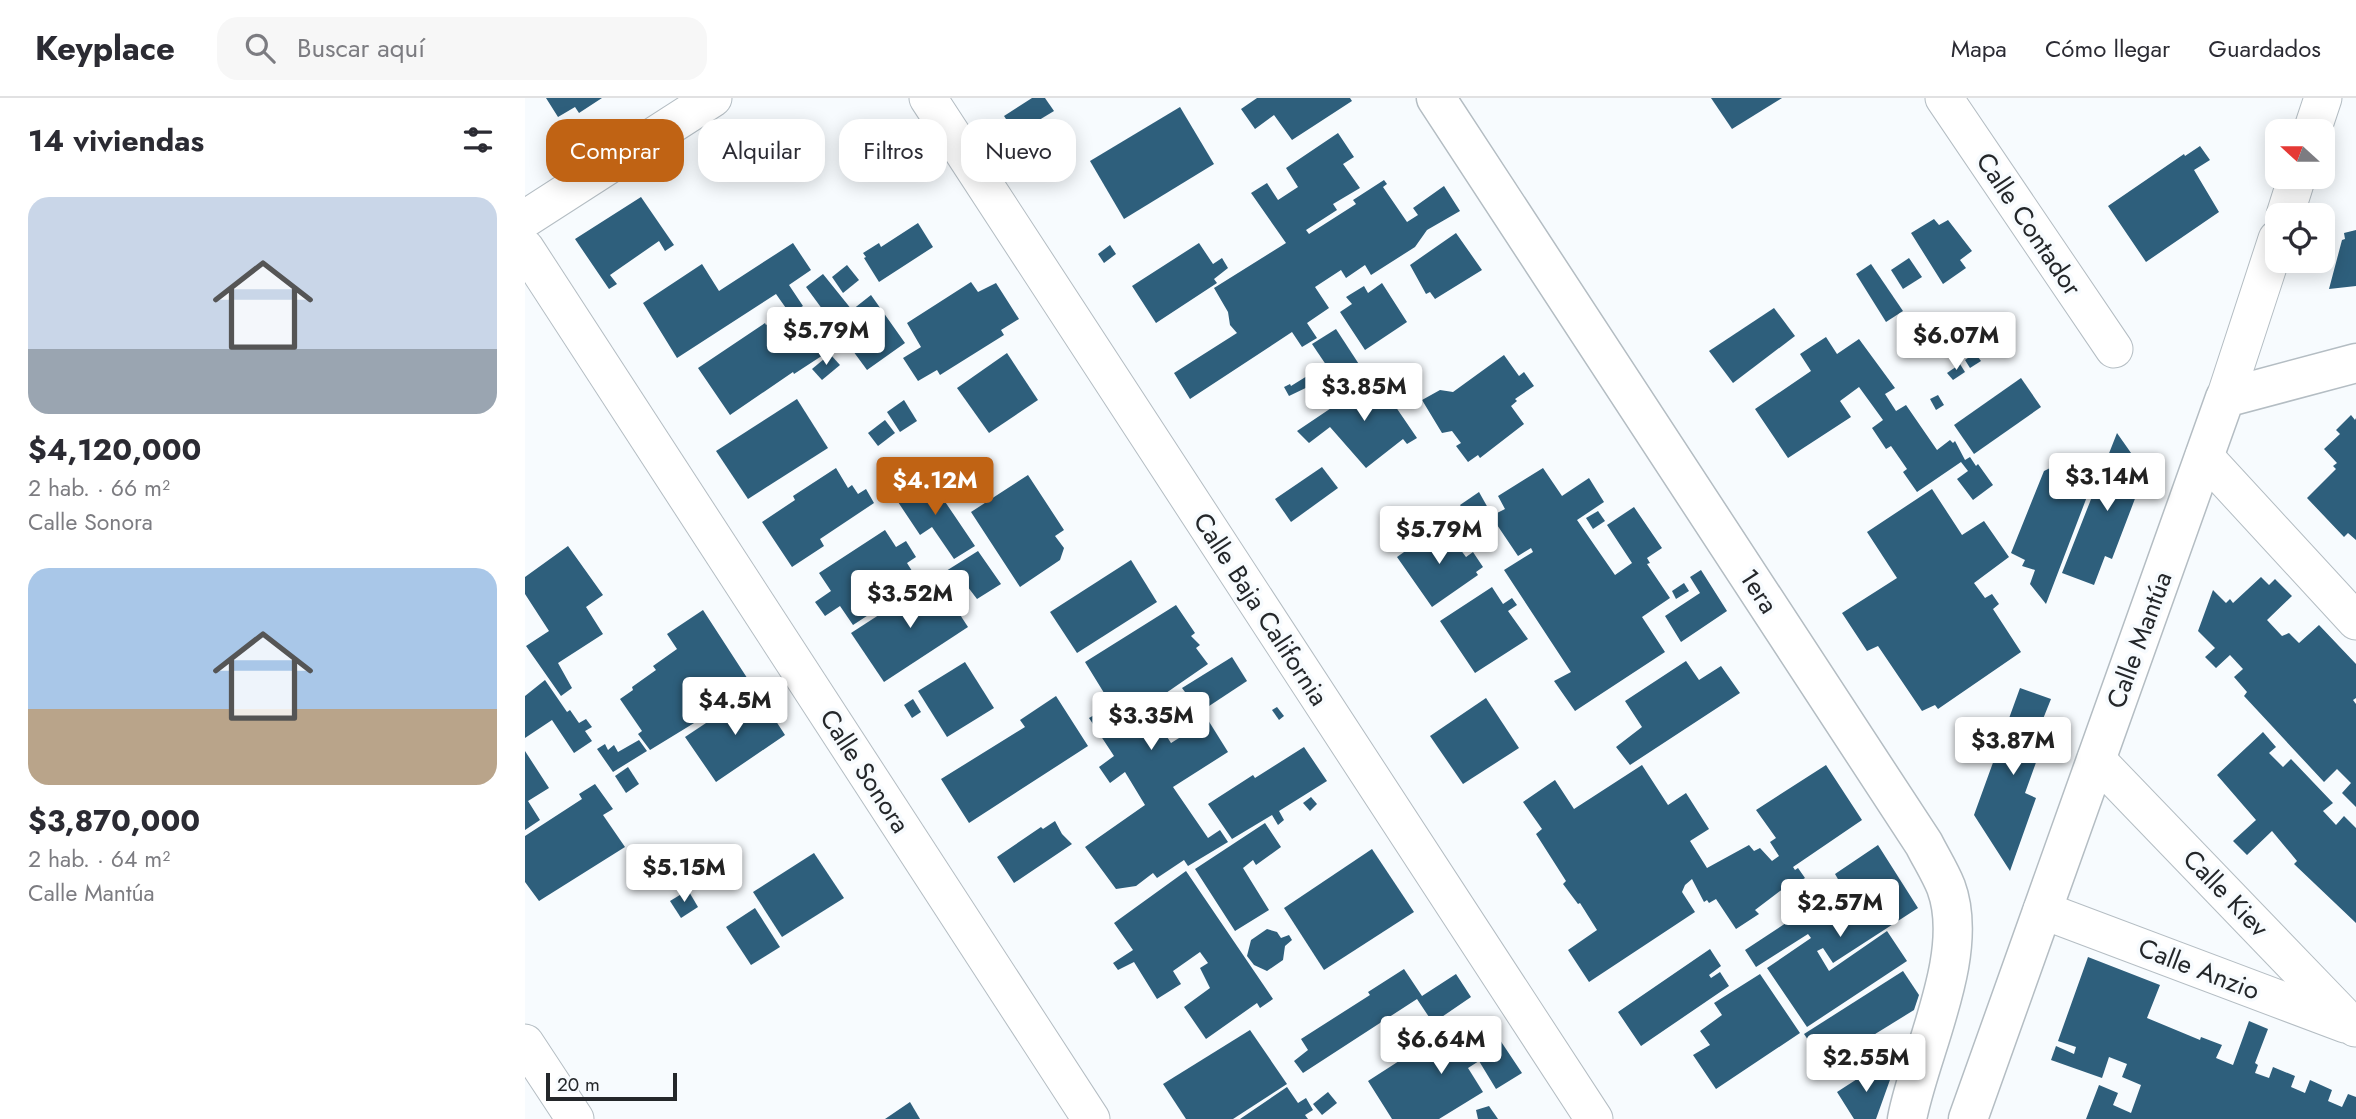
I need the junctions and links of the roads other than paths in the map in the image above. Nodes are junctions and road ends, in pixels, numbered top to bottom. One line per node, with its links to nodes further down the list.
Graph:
1 (713, 98): 7 (street)
2 (928, 98): 21 (street, Calle Baja California)
3 (1436, 98): 22 (street, 1era)
4 (1944, 98): 10 (street, Calle Contador)
5 (2323, 98): 6 (street)
6 (2316, 119)
7 (525, 219)
8 (525, 248): 20 (street, Calle Sonora)
9 (2266, 273): 12 (street, Calle Mantúa)
10 (2114, 349)
11 (2356, 363): 12 (street)
12 (2225, 398): 13 (street, Calle Mantúa)
13 (2204, 456): 14 (street); 15 (street, Calle Mantúa)
14 (2356, 621)
15 (2096, 759): 16 (street, Calle Mantúa); 17 (street, Calle Kiev)
16 (2042, 910): 17 (street, Calle Anzio); 23 (street, Calle Mantúa)
17 (2355, 1028)
18 (525, 1043): 19 (street)
19 (575, 1119)
20 (1091, 1119)
21 (1594, 1119)
22 (1907, 1119)
23 (1968, 1119)

